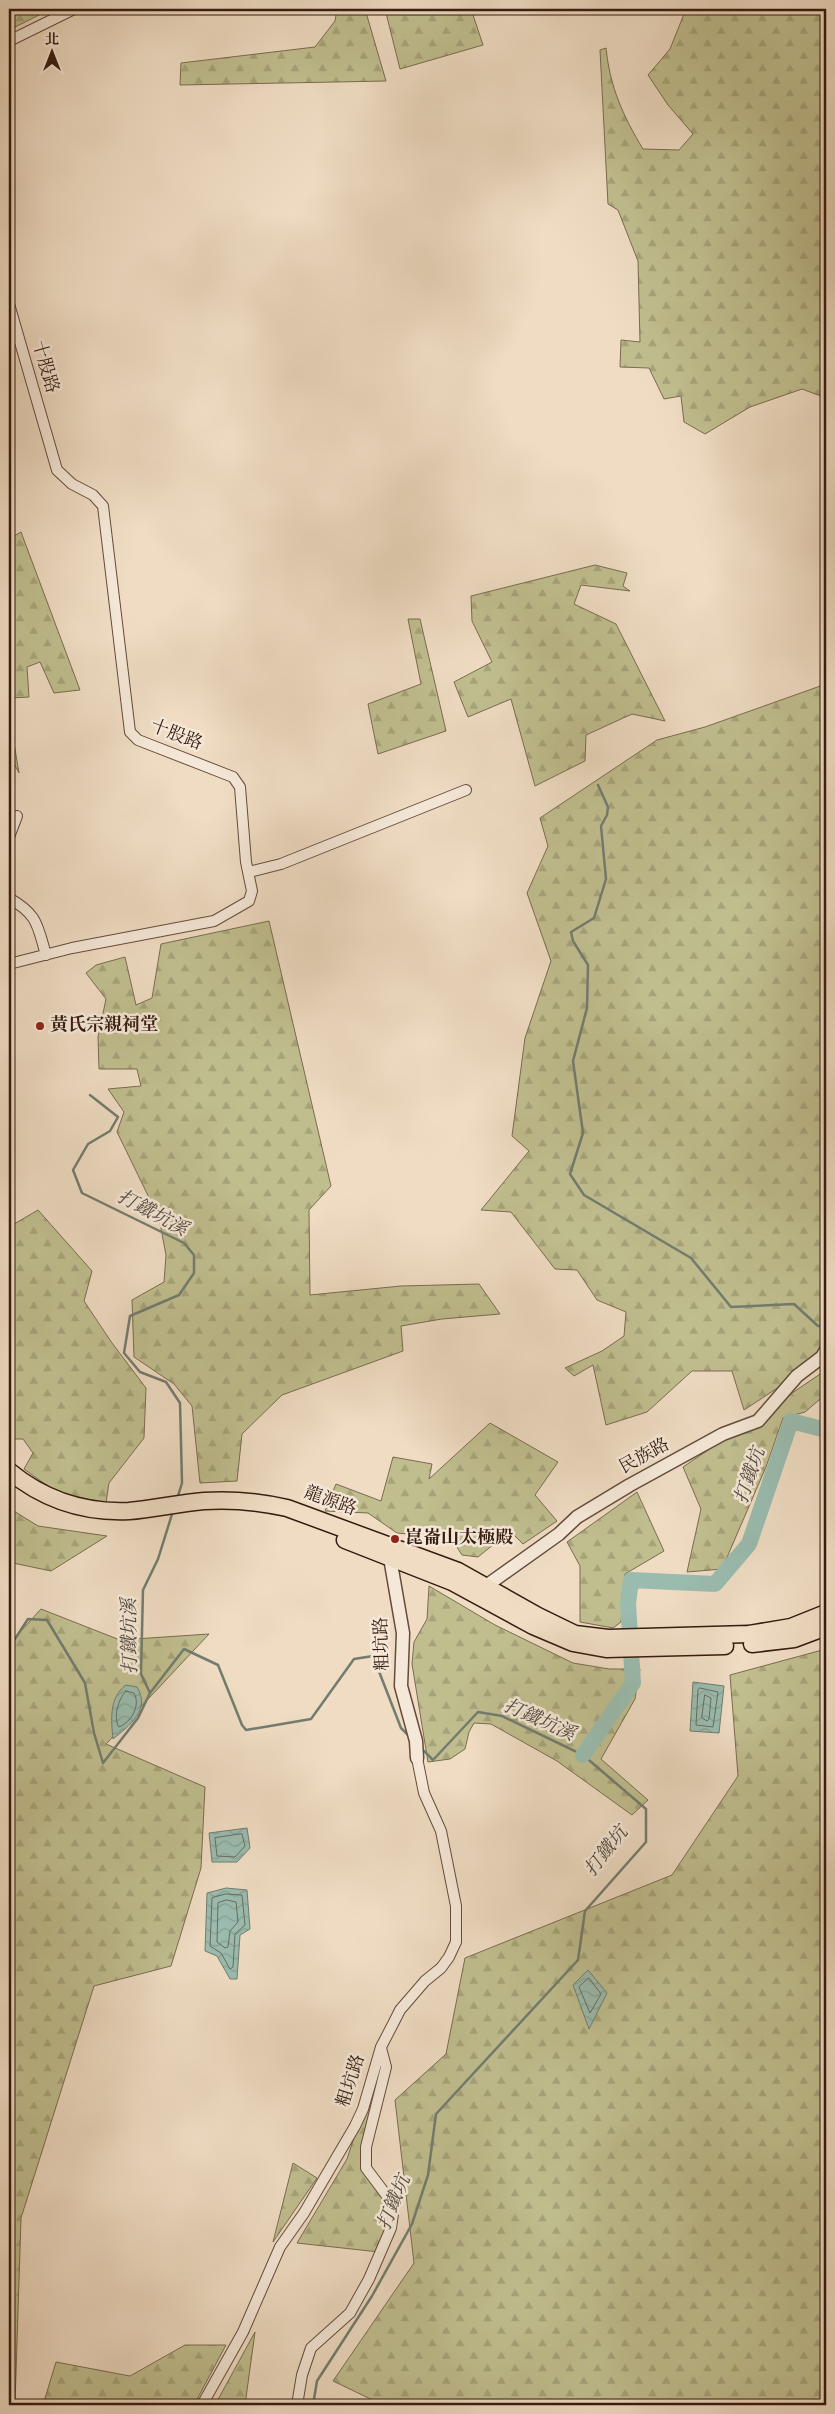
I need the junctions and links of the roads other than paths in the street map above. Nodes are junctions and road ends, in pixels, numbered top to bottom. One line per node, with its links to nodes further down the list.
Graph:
1 (74, 9): 2 (street)
2 (9, 41)
3 (9, 304): 7 (street, 十股路)
4 (466, 790): 7 (street)
5 (17, 816): 6 (street)
6 (9, 837)
7 (249, 872): 9 (street, 十股路)
8 (9, 898): 9 (street)
9 (46, 955): 10 (street, 十股路)
10 (9, 964)
11 (826, 1350): 16 (street, 民族路)
12 (9, 1471): 14 (main road)
13 (9, 1485): 14 (main road)
14 (173, 1510): 15 (main road)
15 (389, 1552): 16 (main road); 20 (street, 粗坑路)
16 (481, 1590): 19 (main road)
17 (826, 1613): 19 (main road)
18 (826, 1627): 19 (main road)
19 (633, 1643)
20 (417, 1758): 21 (street, 粗坑路)
21 (381, 2047): 22 (street, 粗坑路); 23 (street)
22 (202, 2405)
23 (297, 2405)

